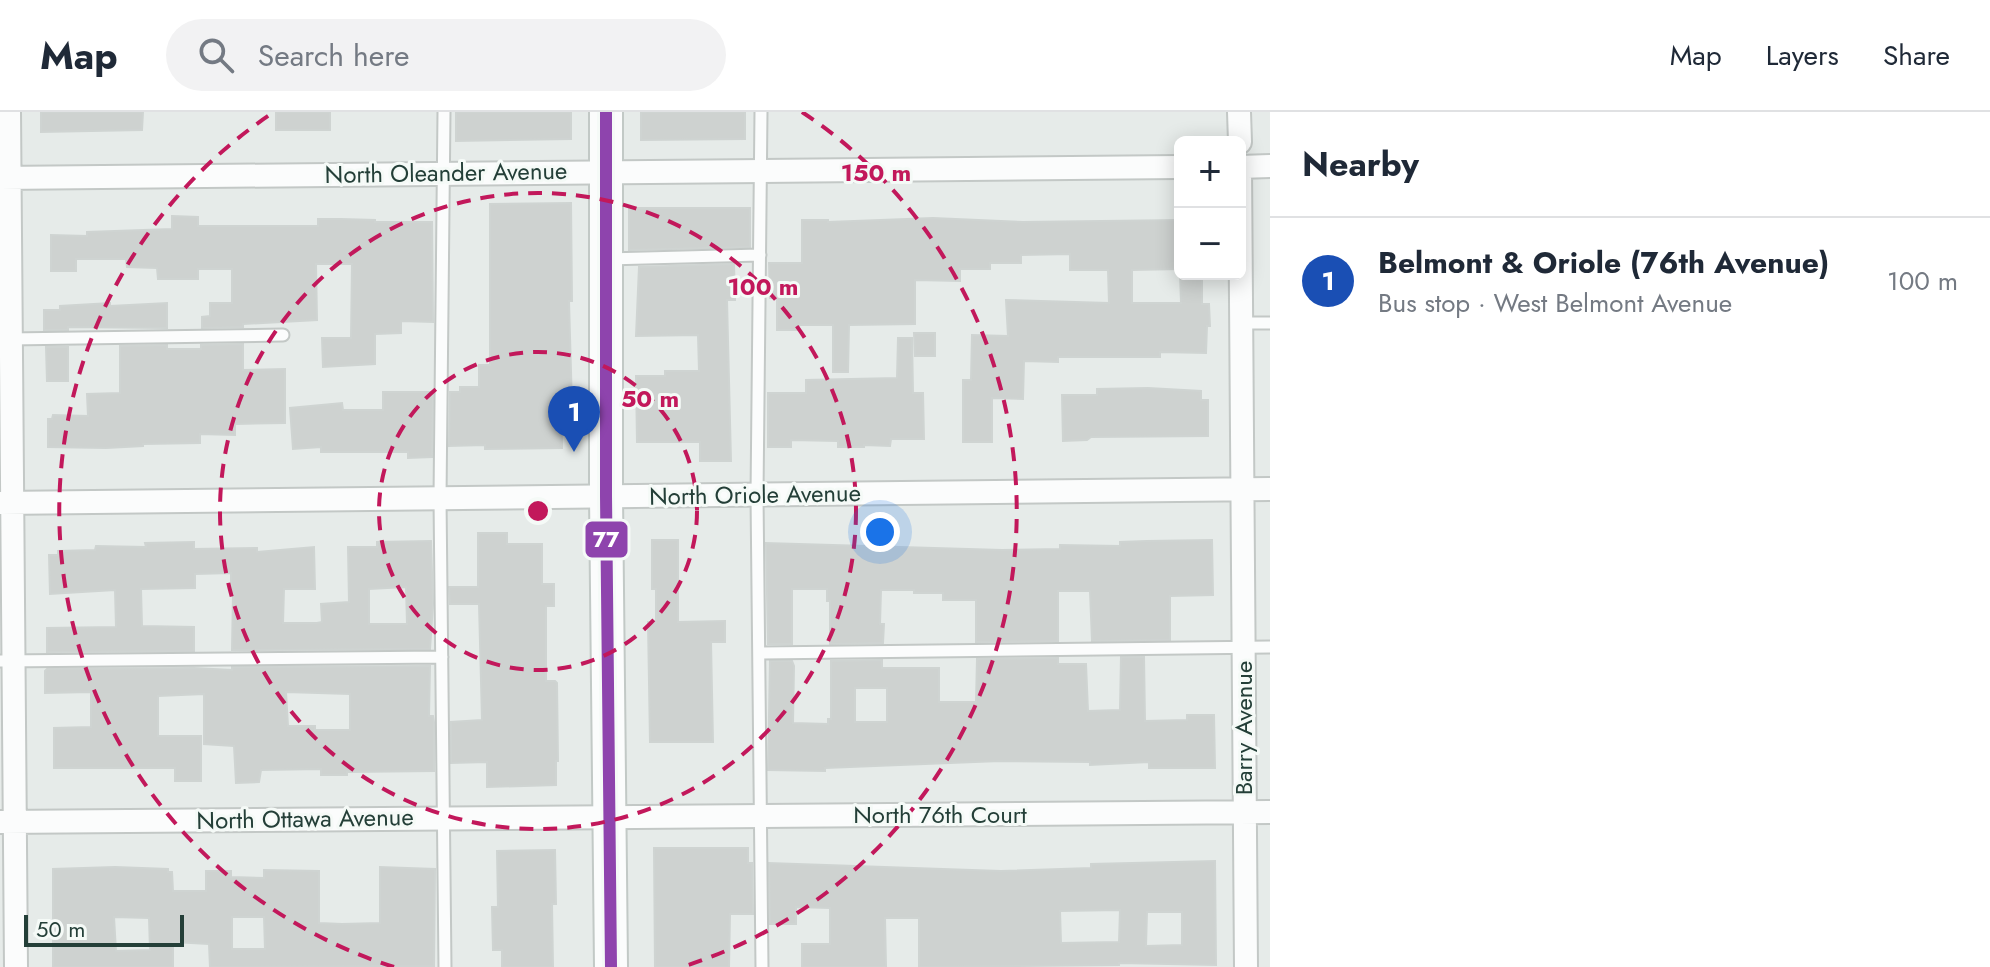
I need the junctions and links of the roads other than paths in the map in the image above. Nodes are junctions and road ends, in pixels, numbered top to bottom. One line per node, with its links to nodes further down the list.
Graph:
1 (9, 112): 13 (street)
2 (444, 112): 12 (lane)
3 (606, 112): 11 (main road)
4 (761, 112): 10 (lane)
5 (1239, 112): 6 (street)
6 (1240, 136)
7 (1270, 166): 9 (street)
8 (1174, 167): 10 (street, North Oleander Avenue)
9 (1246, 167)
10 (761, 170): 11 (street, North Oleander Avenue); 15 (lane)
11 (606, 172): 12 (street, North Oleander Avenue); 16 (main road)
12 (444, 173): 13 (street, North Oleander Avenue); 25 (lane)
13 (5, 178): 20 (street)
14 (1241, 208): 17 (street, Barry Avenue)
15 (760, 255): 16 (lane); 23 (lane)
16 (606, 259): 24 (main road)
17 (1242, 323): 18 (lane); 21 (street, Barry Avenue)
18 (1270, 323)
19 (283, 335): 20 (lane)
20 (6, 339): 26 (street)
21 (1243, 489): 22 (street, North Oriole Avenue); 23 (street, North Oriole Avenue); 27 (street, Barry Avenue)
22 (1270, 489)
23 (757, 495): 24 (street, North Oriole Avenue); 29 (lane)
24 (606, 496): 25 (street, North Oriole Avenue); 36 (main road)
25 (440, 498): 26 (street, North Oriole Avenue); 30 (lane)
26 (6, 503): 31 (street)
27 (1244, 647): 28 (lane); 29 (lane); 32 (street, Barry Avenue)
28 (1270, 647)
29 (759, 653): 34 (lane)
30 (442, 657): 31 (lane); 35 (lane)
31 (7, 661): 37 (street)
32 (1245, 812): 33 (street, North 76th Court); 34 (street, North 76th Court); 42 (street, Barry Avenue)
33 (1270, 812)
34 (761, 816): 36 (street, North 76th Court); 41 (lane)
35 (443, 817): 36 (street, North Ottawa Avenue); 37 (street, North Ottawa Avenue); 39 (lane)
36 (609, 817): 40 (main road)
37 (8, 822): 38 (street)
38 (16, 967)
39 (445, 967)
40 (611, 967)
41 (762, 967)
42 (1246, 967)

